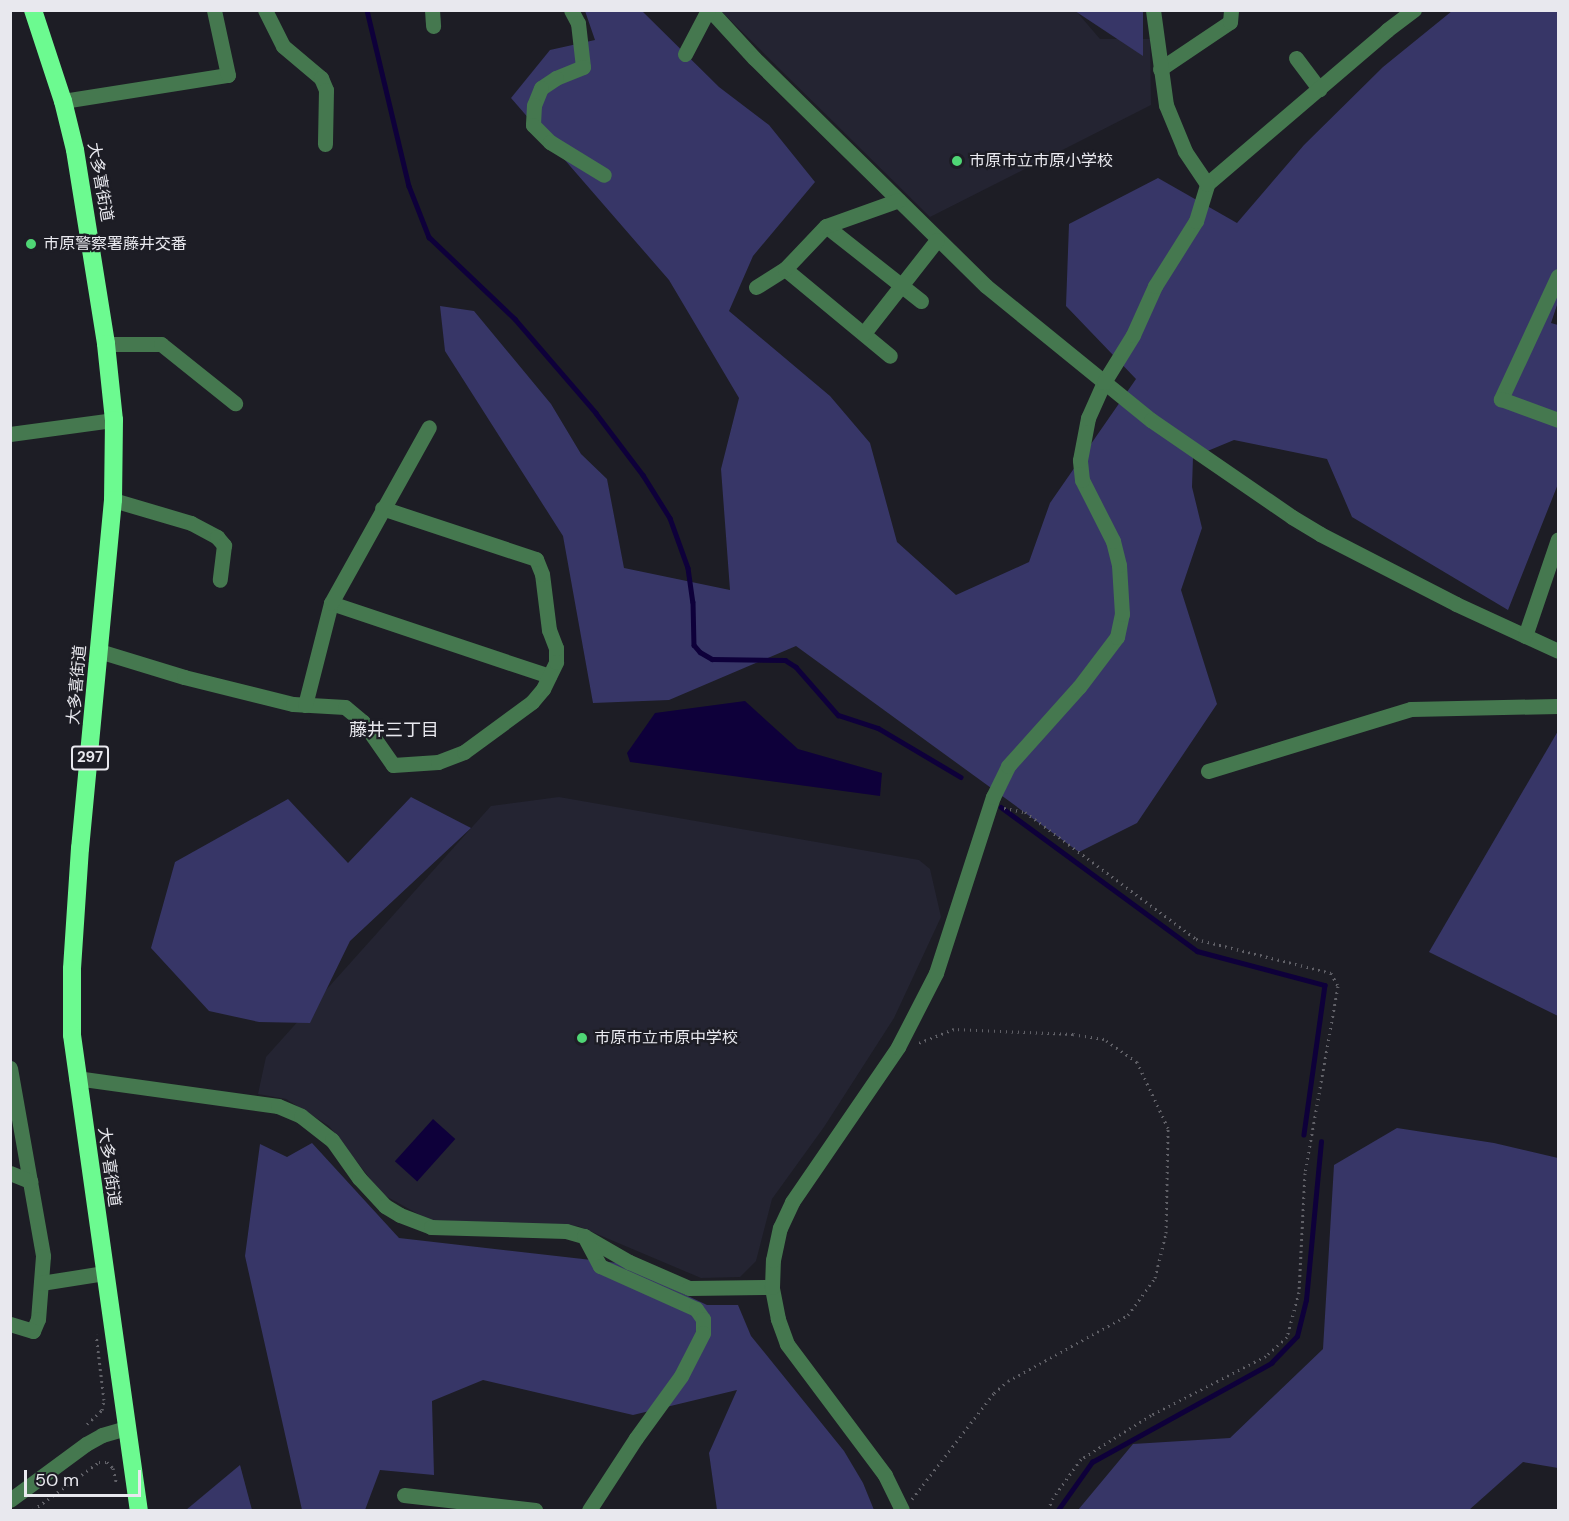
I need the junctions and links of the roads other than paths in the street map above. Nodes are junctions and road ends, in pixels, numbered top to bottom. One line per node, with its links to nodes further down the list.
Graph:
1 (33, 10): 13 (highway, 大多喜街道 / 297)
2 (214, 10): 13 (street)
3 (265, 10): 14 (street)
4 (571, 10): 15 (street)
5 (709, 10): 9 (street); 17 (street)
6 (1153, 10): 11 (street)
7 (1231, 10): 11 (street)
8 (1414, 10): 12 (street)
9 (685, 54)
10 (1296, 58): 12 (street)
11 (1160, 69): 16 (street)
12 (1319, 89): 16 (street)
13 (63, 101): 26 (highway, 大多喜街道 / 297)
14 (325, 144)
15 (604, 175)
16 (1207, 184): 28 (street)
17 (899, 200): 18 (street); 19 (street)
18 (826, 226): 20 (street); 22 (street)
19 (937, 240): 22 (street); 28 (street)
20 (785, 269): 23 (street); 25 (street)
21 (1558, 276): 31 (street)
22 (900, 285): 24 (street); 25 (street)
23 (756, 287)
24 (921, 301)
25 (864, 333): 27 (street)
26 (106, 344): 29 (street); 30 (highway, 大多喜街道 / 297)
27 (890, 356)
28 (1104, 382): 39 (street); 53 (street)
29 (235, 403)
30 (114, 420): 33 (street); 34 (highway, 大多喜街道 / 297)
31 (1558, 420)
32 (429, 428): 35 (street)
33 (10, 434)
34 (113, 500): 37 (street); 40 (highway, 大多喜街道 / 297)
35 (382, 508): 38 (street); 42 (street)
36 (1558, 539): 39 (street)
37 (220, 579)
38 (331, 603): 42 (street); 43 (street)
39 (1525, 636): 41 (street)
40 (99, 651): 43 (street); 47 (highway, 大多喜街道 / 297)
41 (1558, 651)
42 (549, 676): 43 (street)
43 (305, 705)
44 (1558, 706): 45 (street)
45 (1208, 771)
46 (10, 1068): 49 (street)
47 (76, 1078): 50 (street); 51 (highway, 大多喜街道 / 297)
48 (10, 1173): 49 (street)
49 (30, 1181): 52 (street)
50 (584, 1236): 53 (street); 60 (street)
51 (104, 1273): 52 (street); 55 (highway, 大多喜街道 / 297)
52 (41, 1283): 54 (street)
53 (772, 1287): 61 (street)
54 (10, 1324)
55 (127, 1428): 57 (street); 58 (highway, 大多喜街道 / 297)
56 (405, 1495): 59 (street)
57 (10, 1500)
58 (139, 1510)
59 (535, 1510)
60 (589, 1510)
61 (902, 1510)

